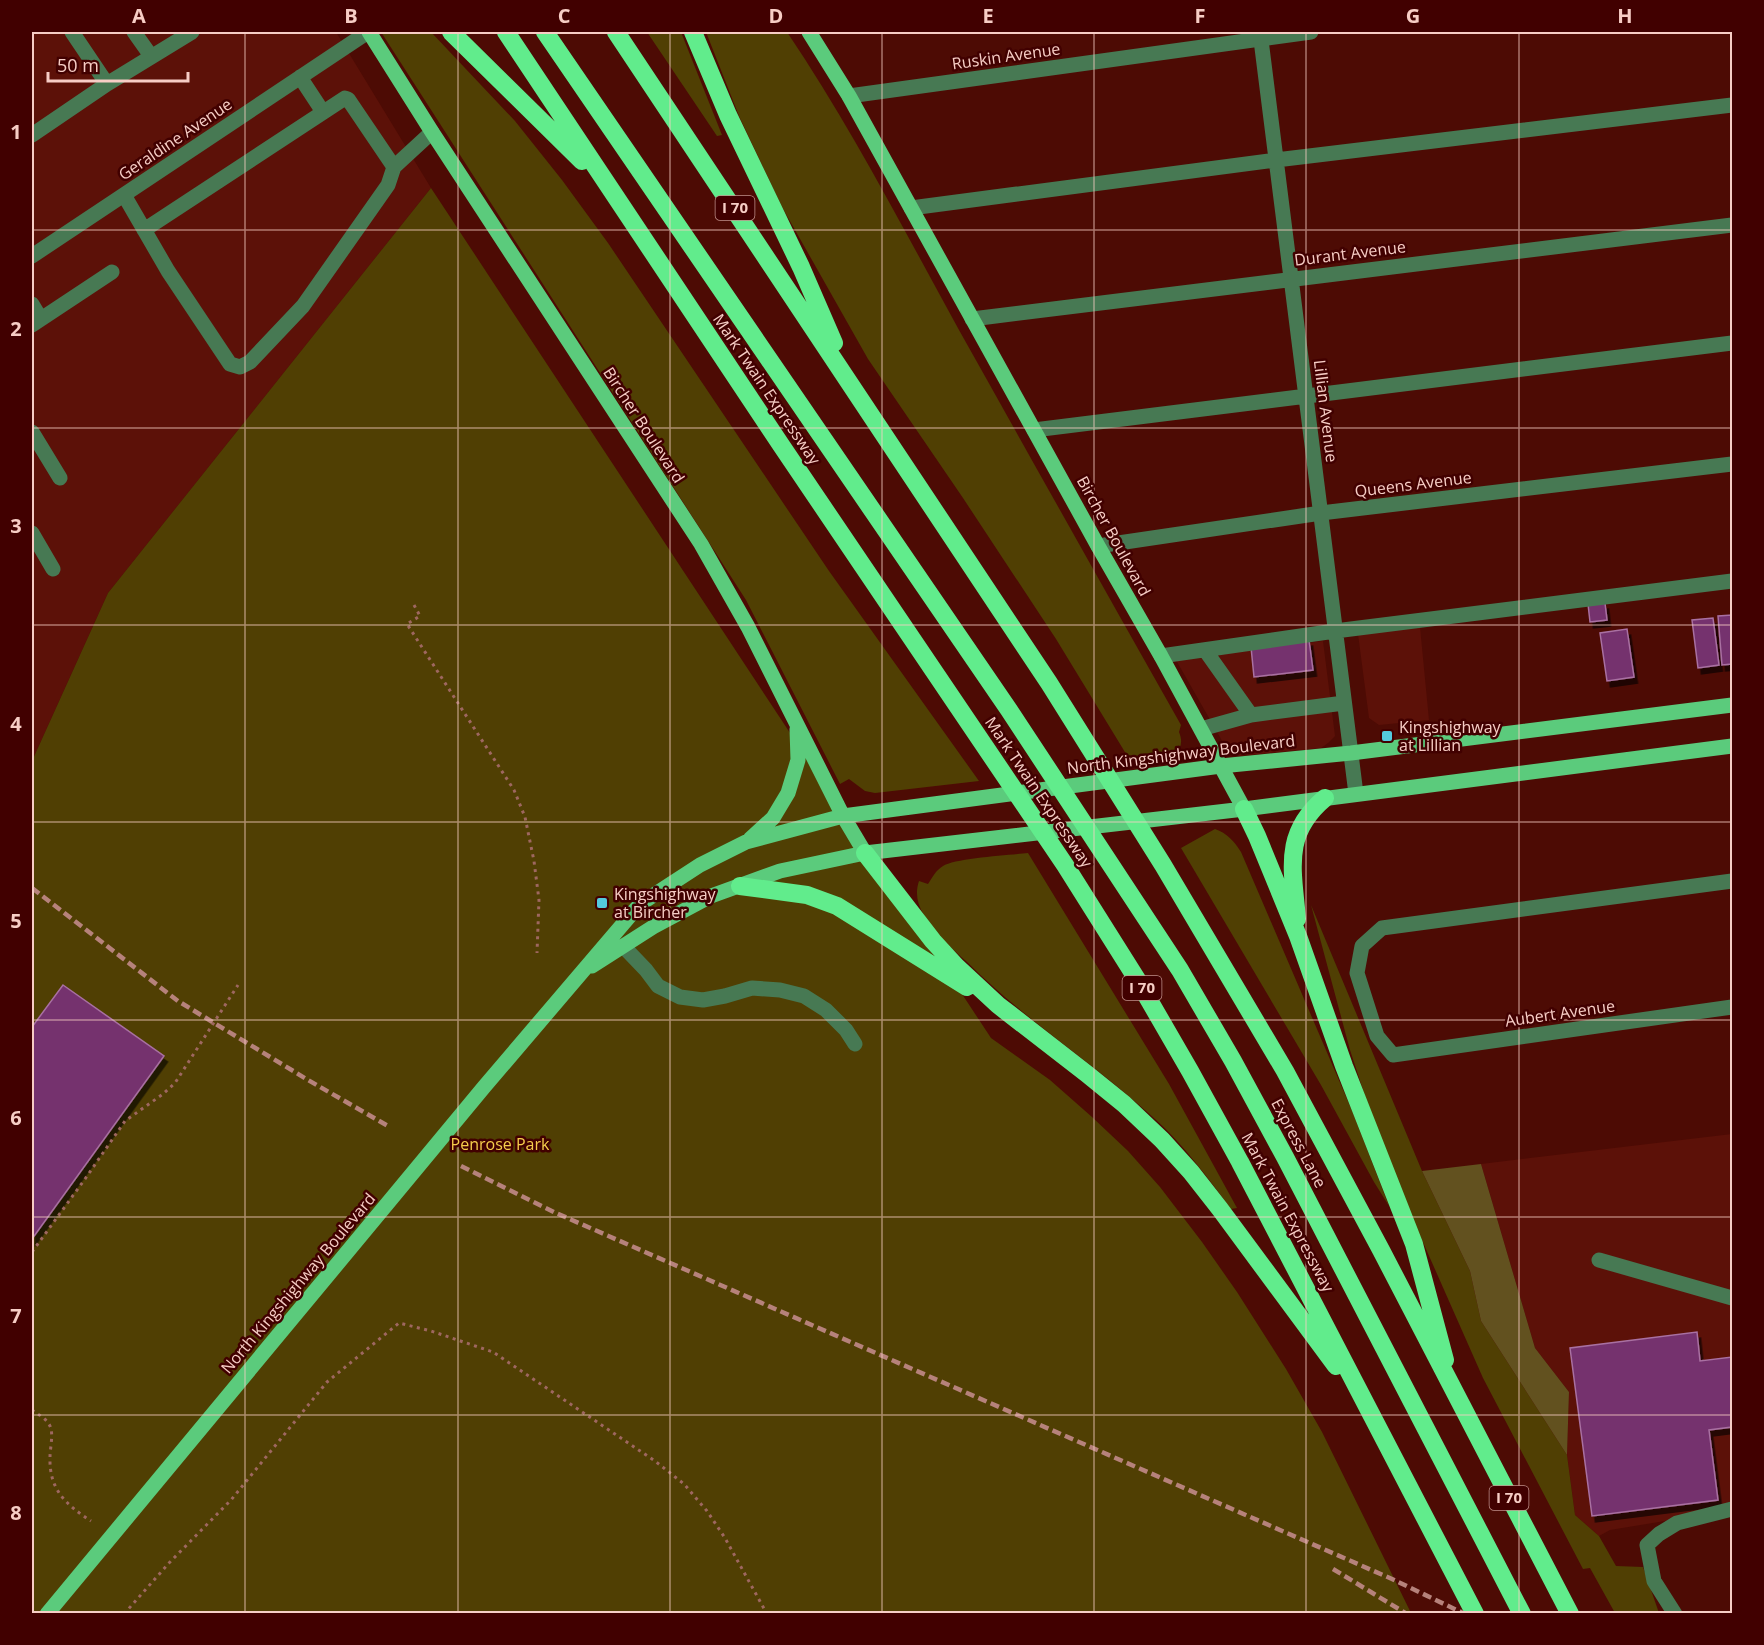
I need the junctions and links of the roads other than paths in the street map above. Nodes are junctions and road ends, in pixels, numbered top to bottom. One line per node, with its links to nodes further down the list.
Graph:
1 (72, 32): 15 (street)
2 (134, 32): 13 (street)
3 (192, 32): 13 (street)
4 (368, 32): 14 (street, Geraldine Avenue); 19 (main road, Bircher Boulevard)
5 (451, 32): 23 (highway)
6 (506, 32): 23 (highway, Mark Twain Expressway / I 70)
7 (545, 32): 79 (highway, Express Lane)
8 (616, 32): 35 (highway, I 70)
9 (693, 32): 35 (highway)
10 (809, 32): 16 (main road, Bircher Boulevard)
11 (1311, 32): 12 (street, Ruskin Avenue)
12 (1260, 34): 16 (street, Ruskin Avenue); 21 (street, Lillian Avenue)
13 (151, 56): 15 (street)
14 (300, 77): 18 (street); 24 (street, Geraldine Avenue)
15 (107, 84): 20 (street)
16 (849, 96): 25 (main road, Bircher Boulevard)
17 (1732, 105): 21 (street)
18 (323, 111): 22 (street); 27 (street)
19 (432, 132): 22 (street); 52 (main road, Bircher Boulevard)
20 (32, 135)
21 (1276, 160): 25 (street); 30 (street, Lillian Avenue)
22 (394, 167): 27 (street)
23 (608, 186): 74 (highway, Mark Twain Expressway / I 70)
24 (124, 195): 27 (street); 28 (street, Geraldine Avenue)
25 (911, 208): 32 (main road, Bircher Boulevard)
26 (1732, 225): 30 (street, Durant Avenue)
27 (144, 230)
28 (32, 256)
29 (112, 273): 33 (street)
30 (1291, 279): 32 (street, Durant Avenue); 36 (street, Lillian Avenue)
31 (32, 304): 33 (street)
32 (972, 319): 37 (main road, Bircher Boulevard)
33 (36, 322)
34 (1732, 343): 36 (street)
35 (853, 386): 73 (highway, I 70)
36 (1305, 395): 37 (street); 41 (street, Lillian Avenue)
37 (1034, 430): 43 (main road, Bircher Boulevard)
38 (32, 432): 40 (street)
39 (1732, 464): 41 (street, Queens Avenue)
40 (60, 478)
41 (1321, 513): 43 (street, Queens Avenue); 46 (street, Lillian Avenue)
42 (32, 532): 44 (street)
43 (1098, 546): 48 (main road, Bircher Boulevard)
44 (53, 569)
45 (1732, 581): 46 (street)
46 (1335, 631): 47 (street); 49 (street, Lillian Avenue)
47 (1205, 650): 48 (street); 51 (street)
48 (1161, 656): 53 (main road, Bircher Boulevard)
49 (1344, 703): 51 (street); 55 (street, Lillian Avenue)
50 (1732, 705): 55 (main road, North Kingshighway Boulevard)
51 (1251, 715): 53 (street)
52 (796, 723): 60 (main road, Bircher Boulevard); 61 (main road)
53 (1201, 729): 56 (main road, Bircher Boulevard)
54 (1732, 746): 57 (main road, North Kingshighway Boulevard)
55 (1351, 753): 56 (main road, North Kingshighway Boulevard); 57 (street, Lillian Avenue)
56 (1221, 766): 59 (main road, Bircher Boulevard); 60 (main road, North Kingshighway Boulevard)
57 (1356, 794): 58 (main road, North Kingshighway Boulevard)
58 (1325, 798): 59 (main road, North Kingshighway Boulevard); 65 (highway)
59 (1244, 809): 62 (main road, North Kingshighway Boulevard); 65 (highway)
60 (843, 816): 61 (main road, North Kingshighway Boulevard); 62 (main road, Bircher Boulevard)
61 (746, 842): 67 (main road, North Kingshighway Boulevard)
62 (865, 853): 64 (main road, North Kingshighway Boulevard); 68 (highway)
63 (1732, 881): 69 (street, Aubert Avenue)
64 (740, 886): 66 (main road, North Kingshighway Boulevard); 68 (highway)
65 (1298, 936): 73 (highway)
66 (623, 946): 67 (main road, North Kingshighway Boulevard); 70 (street)
67 (578, 975): 77 (main road, North Kingshighway Boulevard)
68 (998, 1005): 74 (highway)
69 (1732, 1007)
70 (855, 1044)
71 (1599, 1260): 72 (street)
72 (1732, 1298)
73 (1454, 1393): 76 (highway, I 70)
74 (1369, 1411): 78 (highway, Mark Twain Expressway / I 70)
75 (1732, 1509): 80 (street)
76 (1567, 1608)
77 (47, 1614)
78 (1475, 1614)
79 (1522, 1614)
80 (1675, 1614)

